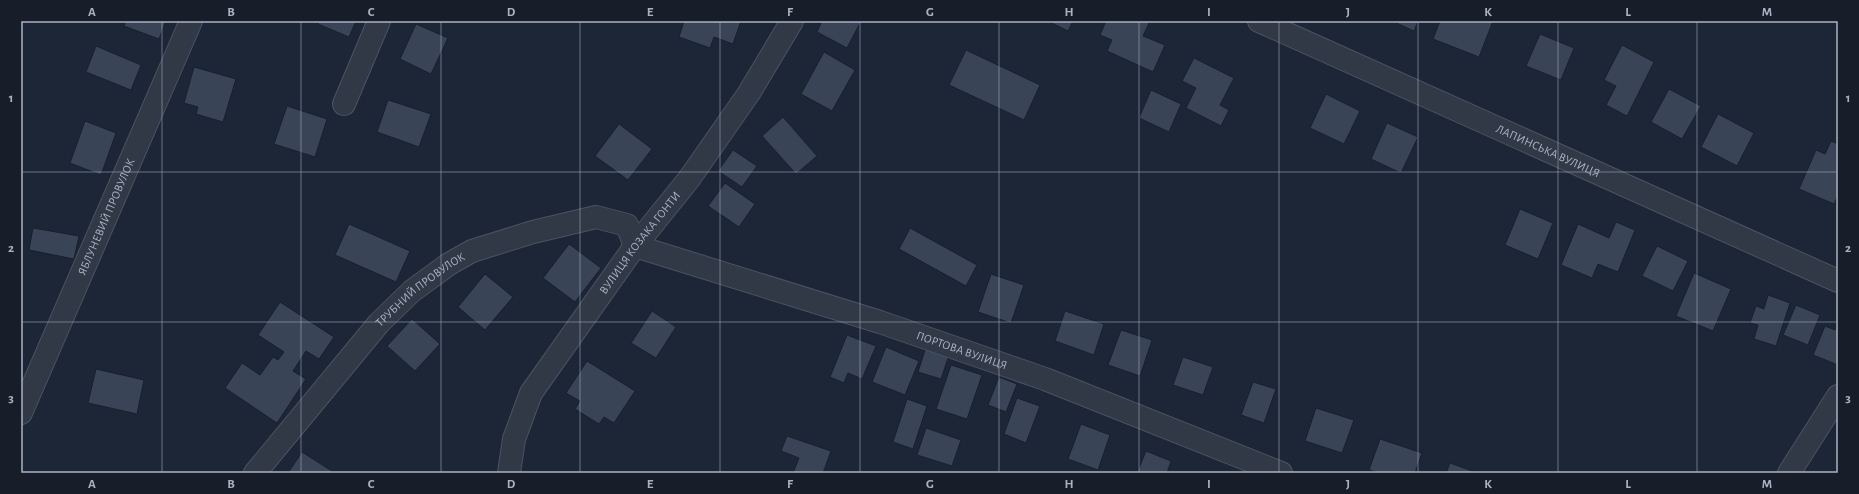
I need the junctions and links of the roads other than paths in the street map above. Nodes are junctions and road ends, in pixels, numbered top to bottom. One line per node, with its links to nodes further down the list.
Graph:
1 (192, 21): 9 (street, ЯБЛУНЕВИЙ ПРОВУЛОК)
2 (378, 21): 5 (street)
3 (792, 21): 6 (street, ВУЛИЦЯ КОЗАКА ГОНТИ)
4 (1260, 21): 7 (street, ЛАПИНСЬКА ВУЛИЦЯ)
5 (344, 104)
6 (635, 246): 10 (street, ТРУБНИЙ ПРОВУЛОК); 11 (street, ВУЛИЦЯ КОЗАКА ГОНТИ); 12 (street, ПОРТОВА ВУЛИЦЯ)
7 (1838, 281)
8 (1838, 396): 13 (street)
9 (21, 413)
10 (255, 473)
11 (509, 473)
12 (1281, 473)
13 (1789, 473)

